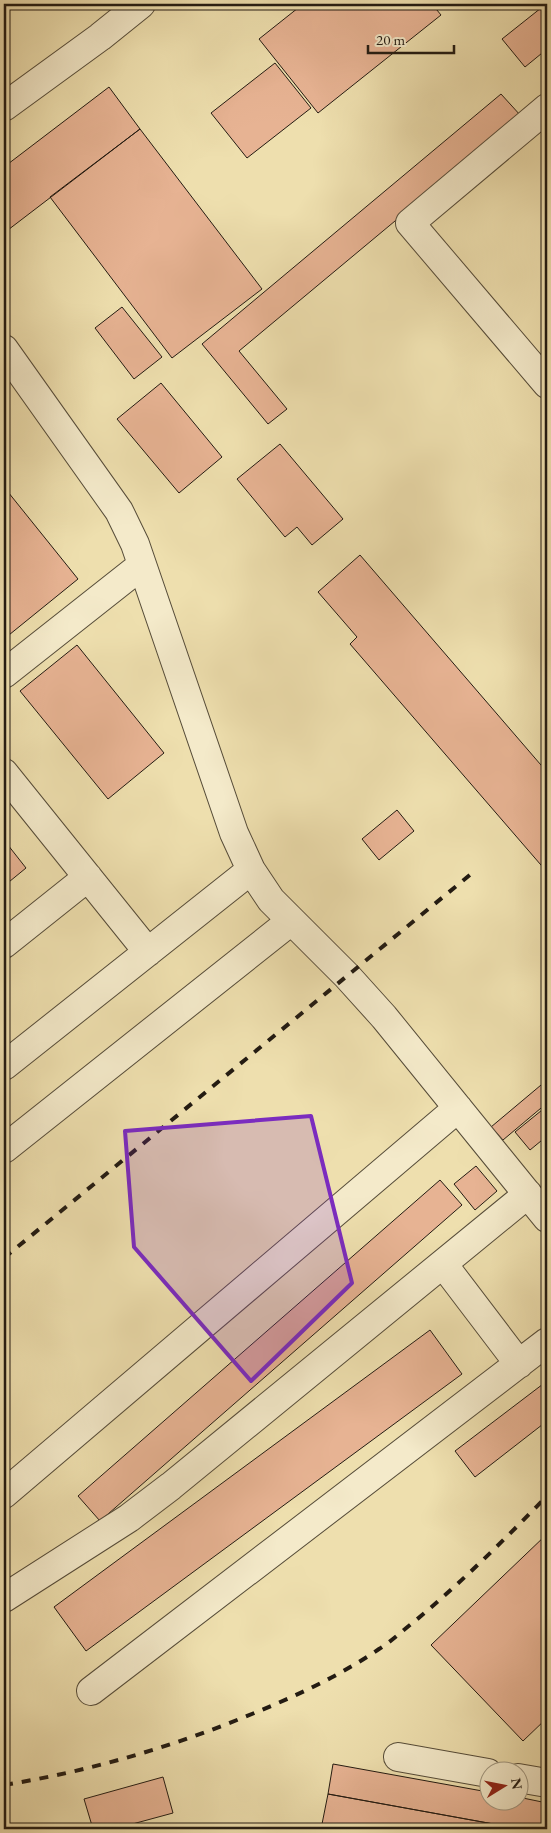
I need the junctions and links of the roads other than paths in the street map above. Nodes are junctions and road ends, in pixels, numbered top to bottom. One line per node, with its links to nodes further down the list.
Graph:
1 (141, 4): 2 (street)
2 (4, 107)
3 (547, 108): 5 (street)
4 (4, 349): 6 (street)
5 (547, 384)
6 (142, 566): 7 (street); 9 (street)
7 (4, 674)
8 (4, 772): 10 (street)
9 (251, 870): 11 (street); 13 (street)
10 (88, 877): 12 (street); 13 (street)
11 (291, 921): 15 (street); 16 (street)
12 (4, 944)
13 (148, 952): 14 (street)
14 (4, 1066)
15 (458, 1108): 17 (street); 22 (street)
16 (4, 1149)
17 (528, 1194): 18 (street); 19 (street)
18 (547, 1218)
19 (443, 1264): 21 (street); 23 (street)
20 (547, 1342): 21 (street)
21 (519, 1364): 24 (street)
22 (4, 1494)
23 (4, 1598)
24 (91, 1691)
25 (398, 1757): 26 (street)
26 (478, 1771)
27 (528, 1780): 28 (street)
28 (547, 1784)

